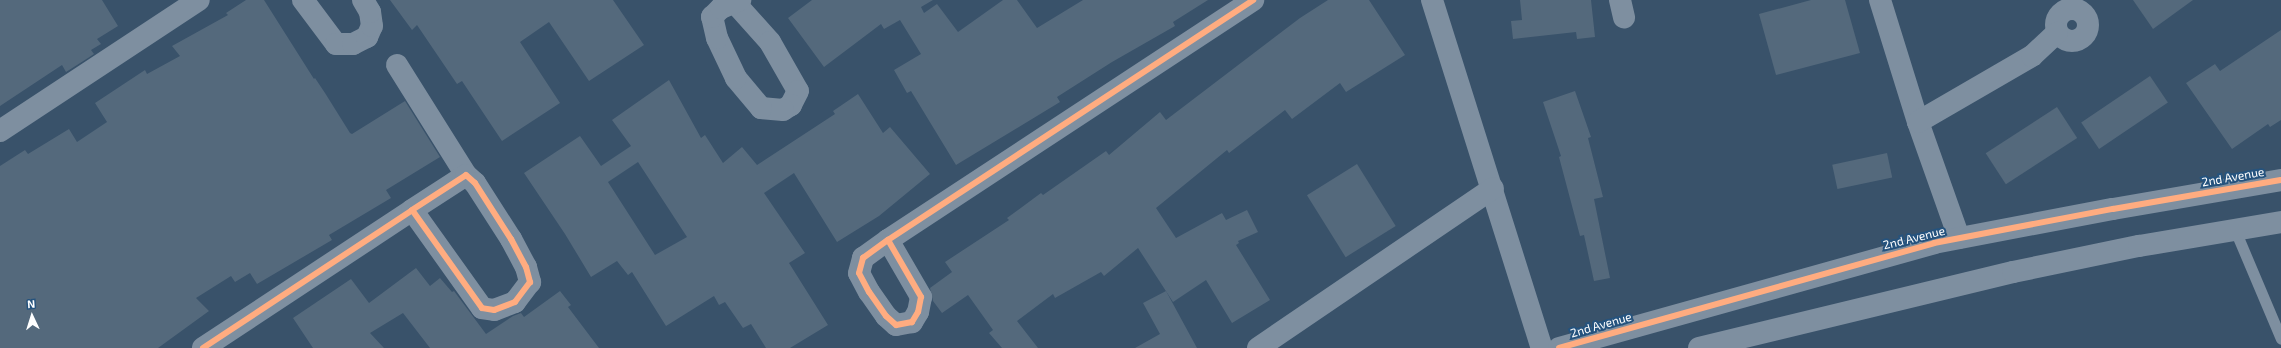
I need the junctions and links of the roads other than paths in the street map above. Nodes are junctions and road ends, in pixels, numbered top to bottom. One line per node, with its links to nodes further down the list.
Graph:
1 (199, 0): 11 (street)
2 (303, 0): 3 (street)
3 (363, 0)
4 (1253, 0): 19 (street)
5 (1432, 0): 14 (street)
6 (1880, 0): 10 (street)
7 (737, 2): 7 (street)
8 (2057, 33): 10 (street)
9 (397, 65): 12 (street)
10 (1918, 122): 18 (street)
11 (0, 131)
12 (466, 175): 15 (street); 15 (street)
13 (2281, 180): 18 (street, 2nd Avenue)
14 (1493, 188): 22 (street); 23 (street)
15 (412, 210): 21 (street)
16 (2281, 222): 17 (street)
17 (2235, 230): 20 (lane); 25 (street)
18 (1959, 238): 24 (street, 2nd Avenue)
19 (888, 240)
20 (2281, 339)
21 (203, 348)
22 (1258, 348)
23 (1542, 348)
24 (1560, 348)
25 (1699, 348)

